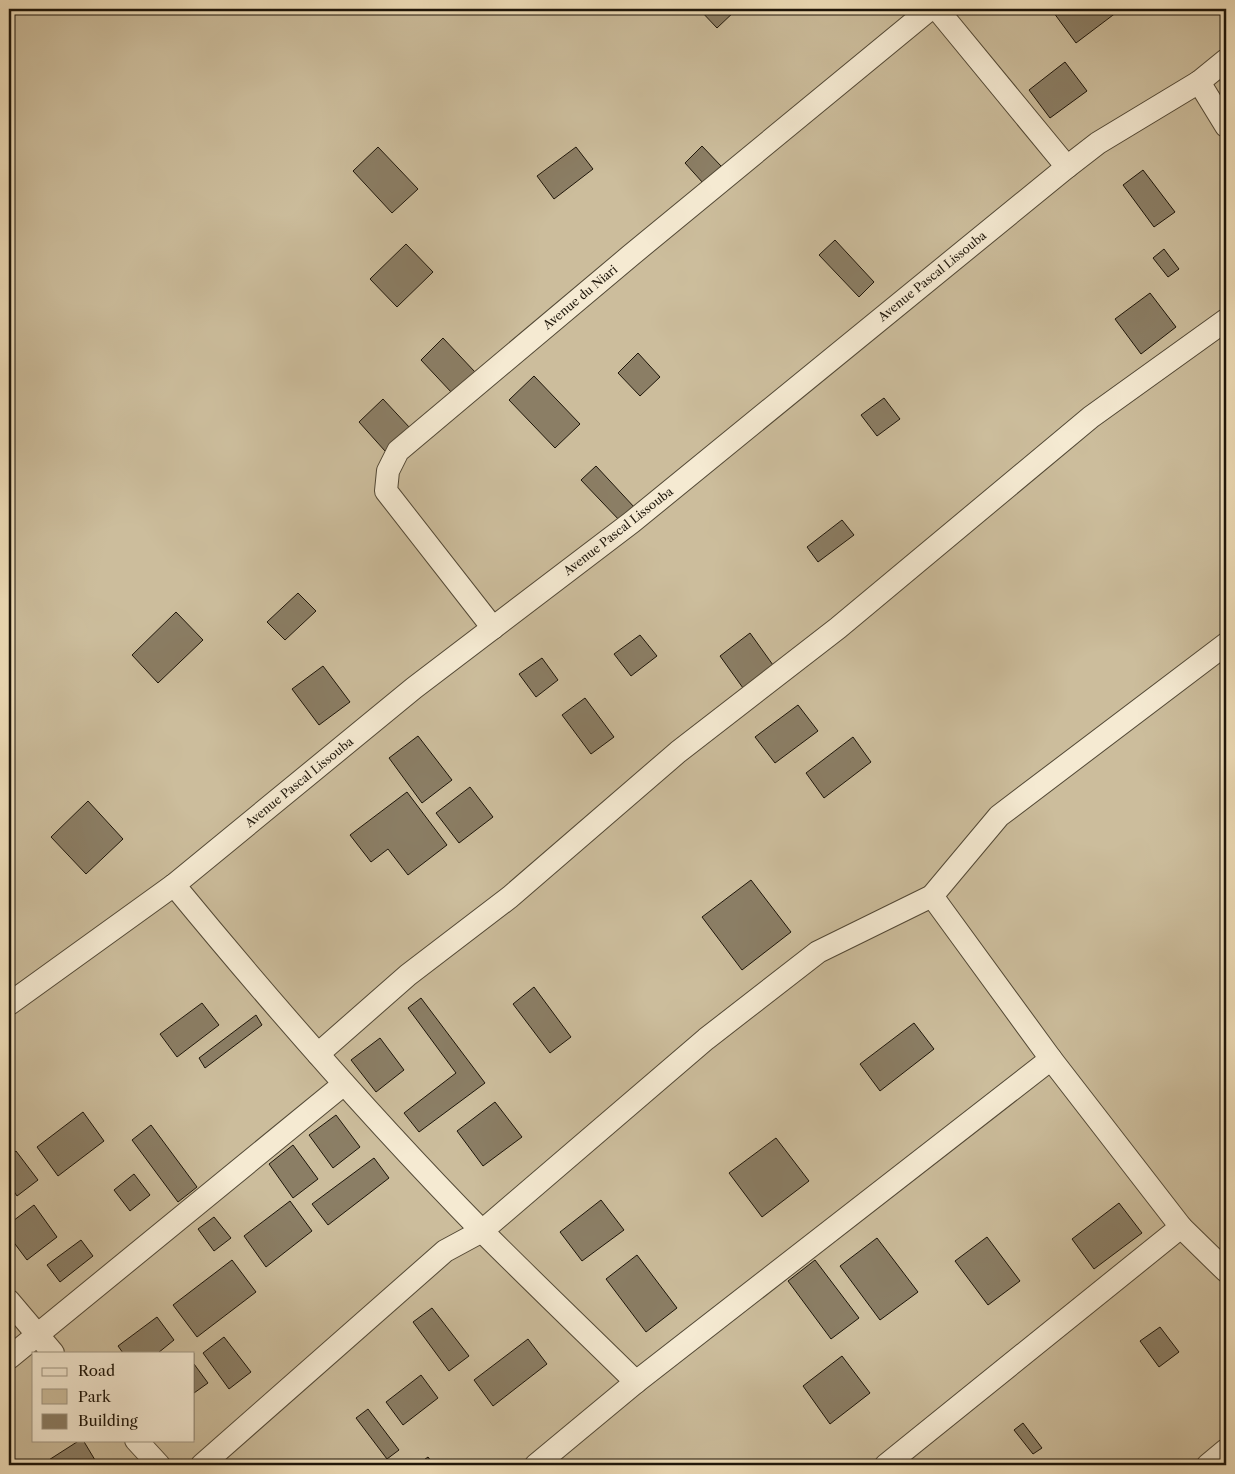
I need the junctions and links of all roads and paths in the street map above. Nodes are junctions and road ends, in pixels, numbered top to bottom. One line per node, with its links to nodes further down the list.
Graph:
1 (930, 9): 8 (street, Avenue du Niari)
2 (937, 9): 6 (street)
3 (1226, 60): 4 (street, Avenue Pascal Lissouba)
4 (1199, 82): 5 (street); 6 (street, Avenue Pascal Lissouba)
5 (1226, 126)
6 (1067, 166): 8 (street, Avenue Pascal Lissouba)
7 (1226, 320): 13 (street)
8 (493, 628): 10 (street, Avenue Pascal Lissouba)
9 (1226, 644): 11 (street)
10 (174, 885): 12 (street, Avenue Pascal Lissouba); 13 (street)
11 (932, 896): 14 (street); 17 (street)
12 (9, 1004)
13 (318, 1054): 15 (street)
14 (1050, 1059): 16 (street); 23 (street)
15 (344, 1084): 17 (street); 20 (street)
16 (1181, 1227): 18 (street); 29 (street)
17 (482, 1231): 23 (street); 27 (street)
18 (1226, 1271)
19 (9, 1301): 20 (street)
20 (36, 1334): 21 (street); 22 (street)
21 (52, 1352)
22 (9, 1358)
23 (636, 1382): 28 (street)
24 (138, 1442): 26 (street)
25 (1226, 1450): 30 (street)
26 (159, 1465)
27 (202, 1465)
28 (536, 1465)
29 (886, 1465)
30 (1208, 1465)

